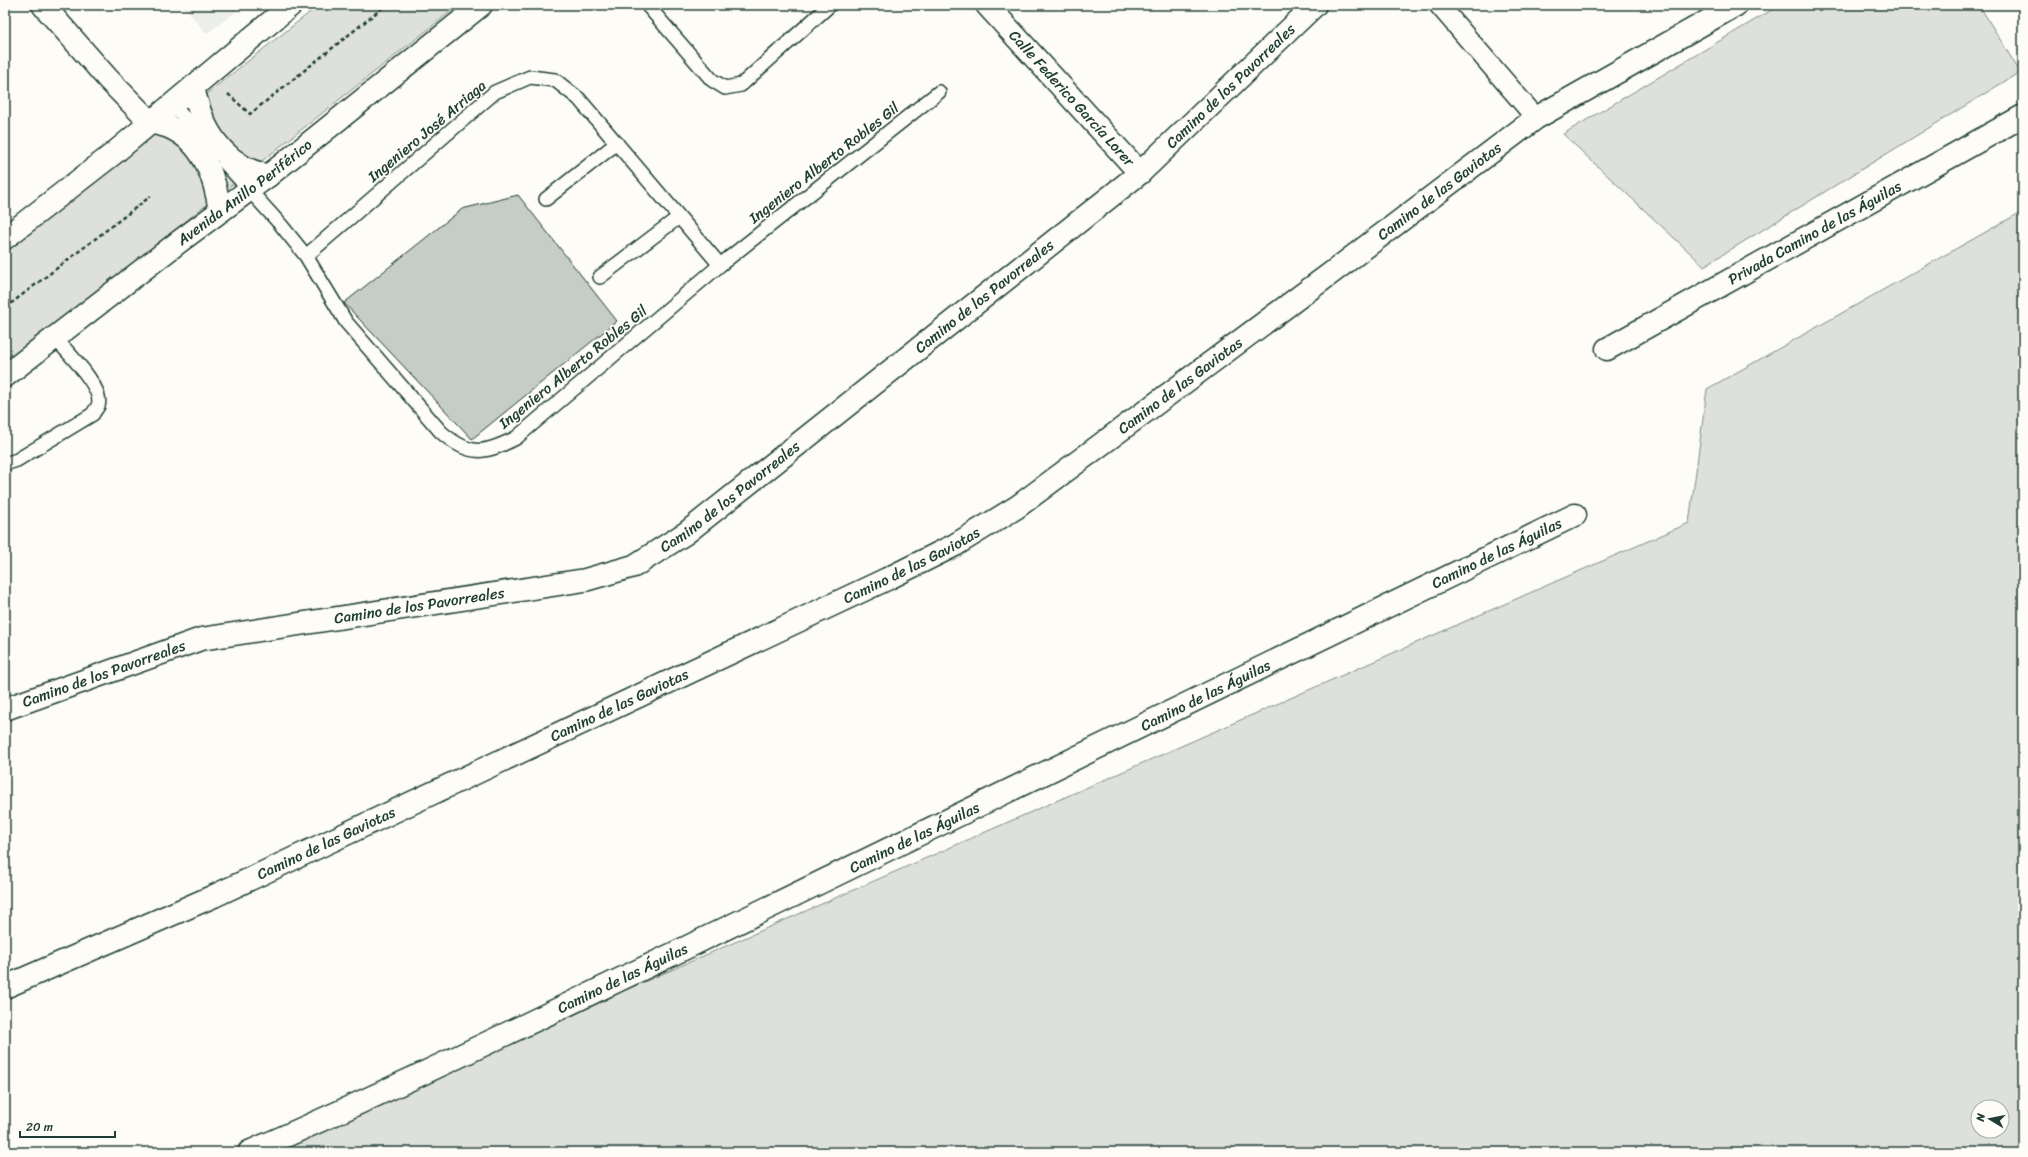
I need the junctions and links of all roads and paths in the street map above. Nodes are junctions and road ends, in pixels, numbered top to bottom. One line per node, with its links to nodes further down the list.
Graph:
1 (44, 5): 16 (street)
2 (291, 5): 11 (street)
3 (386, 5): 11 (path)
4 (481, 5): 19 (street, Avenida Anillo Periférico)
5 (647, 5): 6 (lane)
6 (830, 5)
7 (987, 5): 18 (street, Calle Federico García Lorer)
8 (1315, 5): 18 (street, Camino de los Pavorreales)
9 (1438, 5): 15 (street)
10 (1736, 5): 15 (street, Camino de las Gaviotas)
11 (200, 81): 13 (street); 19 (street)
12 (939, 92): 27 (lane, Ingeniero Alberto Robles Gil)
13 (173, 105): 16 (street); 20 (lane, Ingeniero Alberto Robles Gil)
14 (2023, 116): 31 (street, Privada Camino de las Águilas)
15 (1536, 118): 36 (street, Camino de las Gaviotas)
16 (150, 122): 23 (street); 25 (street)
17 (616, 143): 22 (lane); 24 (lane, Ingeniero José Arriaga); 26 (lane, Ingeniero José Arriaga)
18 (1140, 173): 35 (street, Camino de los Pavorreales)
19 (268, 176): 20 (street, Avenida Anillo Periférico)
20 (249, 190): 23 (street, Avenida Anillo Periférico); 26 (lane, Ingeniero Alberto Robles Gil)
21 (151, 196): 29 (path)
22 (546, 199)
23 (220, 211): 30 (street, Avenida Anillo Periférico)
24 (679, 217): 27 (lane, Ingeniero José Arriaga); 28 (lane)
25 (5, 238)
26 (306, 256): 27 (lane, Ingeniero Alberto Robles Gil)
27 (720, 265)
28 (600, 277)
29 (5, 308)
30 (55, 338): 32 (street, Avenida Anillo Periférico); 33 (lane)
31 (1607, 349)
32 (5, 376)
33 (5, 464)
34 (1575, 515): 37 (street, Camino de las Águilas)
35 (5, 709)
36 (5, 987)
37 (249, 1152)

